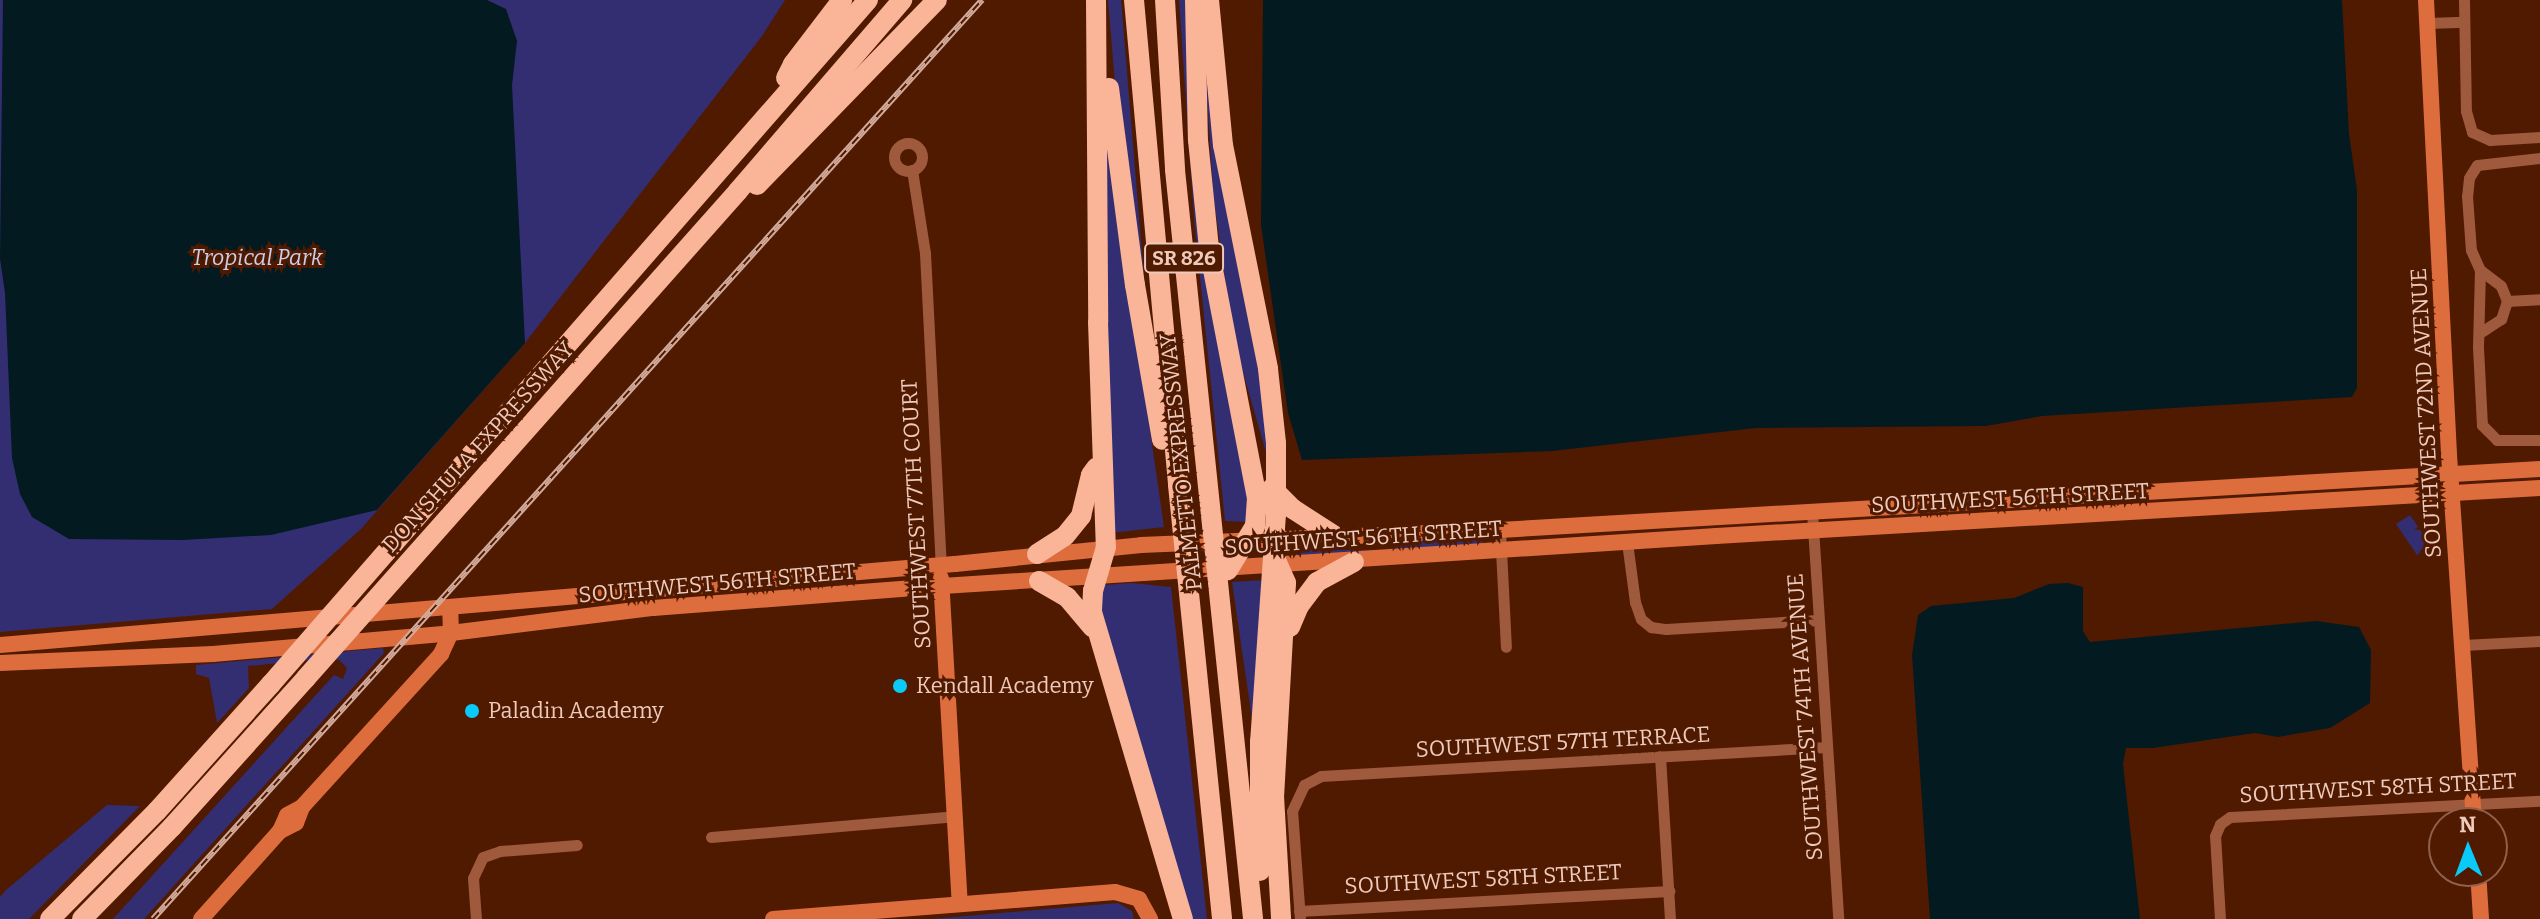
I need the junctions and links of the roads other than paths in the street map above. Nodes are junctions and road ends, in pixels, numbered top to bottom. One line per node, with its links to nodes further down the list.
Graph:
1 (842, 0): 15 (highway)
2 (868, 0): 15 (highway, DON SHULA EXPRESSWAY)
3 (902, 0): 19 (highway, DON SHULA EXPRESSWAY)
4 (937, 0): 19 (highway)
5 (1096, 0): 14 (highway)
6 (1134, 0): 29 (highway, PALMETTO EXPRESSWAY / SR 826)
7 (1165, 0): 70 (highway, PALMETTO EXPRESSWAY / SR 826)
8 (1195, 0): 25 (highway)
9 (1209, 0): 70 (highway)
10 (2426, 0): 13 (main road, SOUTHWEST 72ND AVENUE)
11 (2464, 0): 12 (street)
12 (2464, 22): 13 (street); 16 (street)
13 (2427, 23): 28 (main road, SOUTHWEST 72ND AVENUE)
14 (1097, 37): 26 (highway); 29 (highway)
15 (775, 104): 72 (highway, DON SHULA EXPRESSWAY)
16 (2540, 137)
17 (2540, 158): 20 (street)
18 (912, 170): 43 (street, SOUTHWEST 77TH COURT)
19 (738, 191): 73 (highway, DON SHULA EXPRESSWAY)
20 (2480, 270): 22 (street); 23 (street)
21 (2540, 299): 22 (street)
22 (2507, 301): 23 (street)
23 (2481, 332): 24 (street)
24 (2540, 440)
25 (1247, 445): 36 (highway); 37 (highway)
26 (1102, 462): 39 (highway); 41 (highway)
27 (2540, 469): 28 (main road, SOUTHWEST 56TH STREET)
28 (2450, 474): 31 (main road, SOUTHWEST 72ND AVENUE); 32 (main road, SOUTHWEST 56TH STREET)
29 (1178, 485): 79 (highway, PALMETTO EXPRESSWAY / SR 826)
30 (2540, 488): 31 (main road, SOUTHWEST 56TH STREET)
31 (2452, 493): 35 (main road, SOUTHWEST 56TH STREET); 56 (main road, SOUTHWEST 72ND AVENUE)
32 (1812, 512): 33 (main road, SOUTHWEST 56TH STREET); 35 (street, SOUTHWEST 74TH AVENUE)
33 (1626, 523): 34 (main road, SOUTHWEST 56TH STREET); 38 (main road)
34 (1500, 530): 36 (main road, SOUTHWEST 56TH STREET); 40 (street)
35 (1813, 531): 38 (main road, SOUTHWEST 56TH STREET); 50 (street, SOUTHWEST 74TH AVENUE)
36 (1338, 538): 37 (main road, SOUTHWEST 56TH STREET)
37 (1249, 539): 39 (main road, SOUTHWEST 56TH STREET); 44 (highway); 45 (highway)
38 (1627, 542): 40 (main road, SOUTHWEST 56TH STREET); 50 (street)
39 (1106, 547): 41 (main road, SOUTHWEST 56TH STREET); 46 (highway)
40 (1500, 549): 42 (main road, SOUTHWEST 56TH STREET); 57 (street)
41 (1037, 554): 43 (main road, SOUTHWEST 56TH STREET)
42 (1354, 562): 44 (main road, SOUTHWEST 56TH STREET); 53 (highway)
43 (941, 565): 48 (main road, SOUTHWEST 77TH COURT); 49 (main road, SOUTHWEST 56TH STREET)
44 (1281, 567): 45 (main road, SOUTHWEST 56TH STREET); 53 (highway)
45 (1228, 570): 46 (main road, SOUTHWEST 56TH STREET)
46 (1099, 577): 47 (main road, SOUTHWEST 56TH STREET); 51 (highway)
47 (1039, 581): 48 (main road, SOUTHWEST 56TH STREET); 51 (highway)
48 (941, 587): 52 (main road, SOUTHWEST 56TH STREET); 64 (main road, SOUTHWEST 77TH COURT)
49 (450, 607): 52 (main road); 55 (main road, SOUTHWEST 56TH STREET)
50 (1818, 620): 59 (street, SOUTHWEST 74TH AVENUE)
51 (1095, 631): 78 (highway)
52 (451, 633): 58 (main road, SOUTHWEST 56TH STREET); 74 (main road)
53 (1283, 637): 71 (highway)
54 (2540, 641): 56 (street)
55 (0, 645)
56 (2463, 645): 62 (main road, SOUTHWEST 72ND AVENUE)
57 (1506, 647)
58 (0, 663)
59 (1827, 747): 60 (street, SOUTHWEST 57TH TERRACE); 81 (street, SOUTHWEST 74TH AVENUE)
60 (1660, 756): 68 (street); 71 (street, SOUTHWEST 57TH TERRACE)
61 (2540, 801): 62 (street, SOUTHWEST 58TH STREET)
62 (2473, 803): 63 (main road, SOUTHWEST 72ND AVENUE); 82 (street, SOUTHWEST 58TH STREET)
63 (2473, 807)
64 (954, 816): 65 (street); 69 (main road, SOUTHWEST 77TH COURT)
65 (711, 837)
66 (577, 845): 75 (street)
67 (2479, 887): 83 (main road)
68 (1669, 891): 71 (street, SOUTHWEST 58TH STREET); 80 (street)
69 (960, 903): 76 (main road); 77 (main road)
70 (1253, 914)
71 (1293, 916)
72 (50, 919)
73 (82, 919)
74 (201, 919)
75 (476, 919)
76 (773, 919)
77 (1150, 919)
78 (1183, 919)
79 (1222, 919)
80 (1670, 919)
81 (1838, 919)
82 (2220, 919)
83 (2481, 919)

